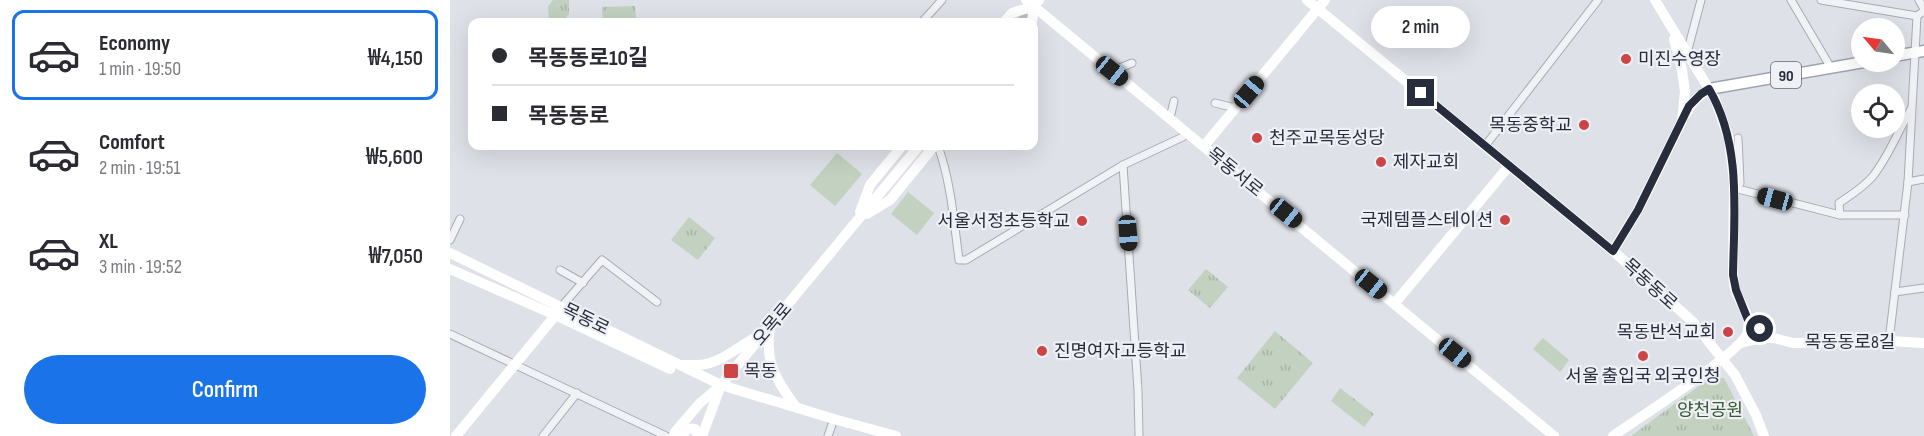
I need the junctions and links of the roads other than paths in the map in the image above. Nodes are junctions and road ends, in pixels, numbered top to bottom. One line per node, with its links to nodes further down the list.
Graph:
1 (942, 0): 13 (street)
2 (1307, 0): 10 (main road, 목동동로)
3 (1598, 0): 35 (street)
4 (1655, 0): 16 (main road)
5 (1701, 0): 19 (street)
6 (1791, 0): 23 (street)
7 (1821, 0): 12 (street)
8 (1919, 0): 11 (street)
9 (1033, 2): 14 (main road); 15 (main road); 24 (main road, 목동서로)
10 (1321, 4): 28 (main road); 35 (main road, 목동동로)
11 (1924, 10): 12 (street)
12 (1917, 16): 18 (street)
13 (926, 18)
14 (1008, 18)
15 (1032, 18)
16 (1672, 28): 19 (main road); 31 (main road)
17 (1924, 42): 18 (main road)
18 (1920, 52): 20 (main road); 29 (street)
19 (1687, 53): 25 (main road)
20 (1905, 54)
21 (1132, 63): 24 (street)
22 (1851, 64): 23 (main road, 90)
23 (1831, 68): 25 (main road, 90)
24 (1112, 71): 30 (main road, 목동서로)
25 (1709, 89): 31 (main road); 44 (main road)
26 (1174, 101): 30 (street)
27 (1215, 103): 28 (street)
28 (1235, 108): 34 (main road)
29 (1912, 108): 43 (street); 45 (street)
30 (1170, 118): 32 (main road, 목동서로)
31 (1682, 121): 50 (main road)
32 (1189, 134): 34 (main road, 목동서로); 40 (street)
33 (1738, 138): 44 (street)
34 (1204, 146): 58 (main road, 목동서로)
35 (1485, 146): 41 (main road, 목동동로)
36 (899, 150): 48 (main road, 오목로)
37 (916, 150): 48 (main road, 오목로)
38 (933, 150): 48 (main road, 오목로)
39 (938, 150): 40 (street)
40 (1123, 165): 82 (street)
41 (1509, 166): 50 (main road, 목동동로); 58 (main road)
42 (1924, 179): 43 (street)
43 (1908, 182): 46 (street)
44 (1734, 186): 45 (street); 60 (main road)
45 (1840, 215): 46 (street)
46 (1905, 215): 56 (street)
47 (460, 219): 49 (street)
48 (857, 221): 61 (main road, 오목로)
49 (450, 240)
50 (1613, 251): 67 (main road, 목동동로)
51 (450, 254): 59 (main road, 목동로)
52 (450, 269): 59 (main road, 목동로)
53 (560, 270): 54 (street)
54 (583, 283): 57 (street); 59 (street)
55 (1924, 288): 56 (street)
56 (1895, 292): 64 (street)
57 (657, 302)
58 (1395, 303): 83 (main road, 목동서로)
59 (558, 311): 68 (main road); 69 (main road, 목동로); 70 (main road, 목동로)
60 (1748, 320): 63 (main road); 65 (main road)
61 (767, 330): 69 (main road); 70 (main road, 오목로); 72 (main road)
62 (450, 334): 68 (street)
63 (1774, 339): 64 (main road, 목동동로8길); 65 (main road, 목동동로8길)
64 (1889, 341): 66 (main road, 목동동로8길)
65 (1741, 343): 67 (main road)
66 (1924, 343)
67 (1722, 359): 84 (main road); 85 (main road, 목동동로)
68 (516, 363): 71 (street); 74 (main road)
69 (678, 365): 70 (main road, 목동로)
70 (721, 385): 72 (main road, 목동로); 77 (main road); 79 (main road, 오목로)
71 (577, 393): 75 (street); 76 (street)
72 (798, 408): 73 (main road, 목동로)
73 (834, 419): 80 (street); 81 (main road, 목동로)
74 (456, 436)
75 (543, 436)
76 (666, 436)
77 (674, 436)
78 (682, 436): 79 (main road)
79 (700, 436)
80 (828, 436)
81 (896, 436)
82 (1139, 436)
83 (1554, 436)
84 (1613, 436)
85 (1764, 436)

